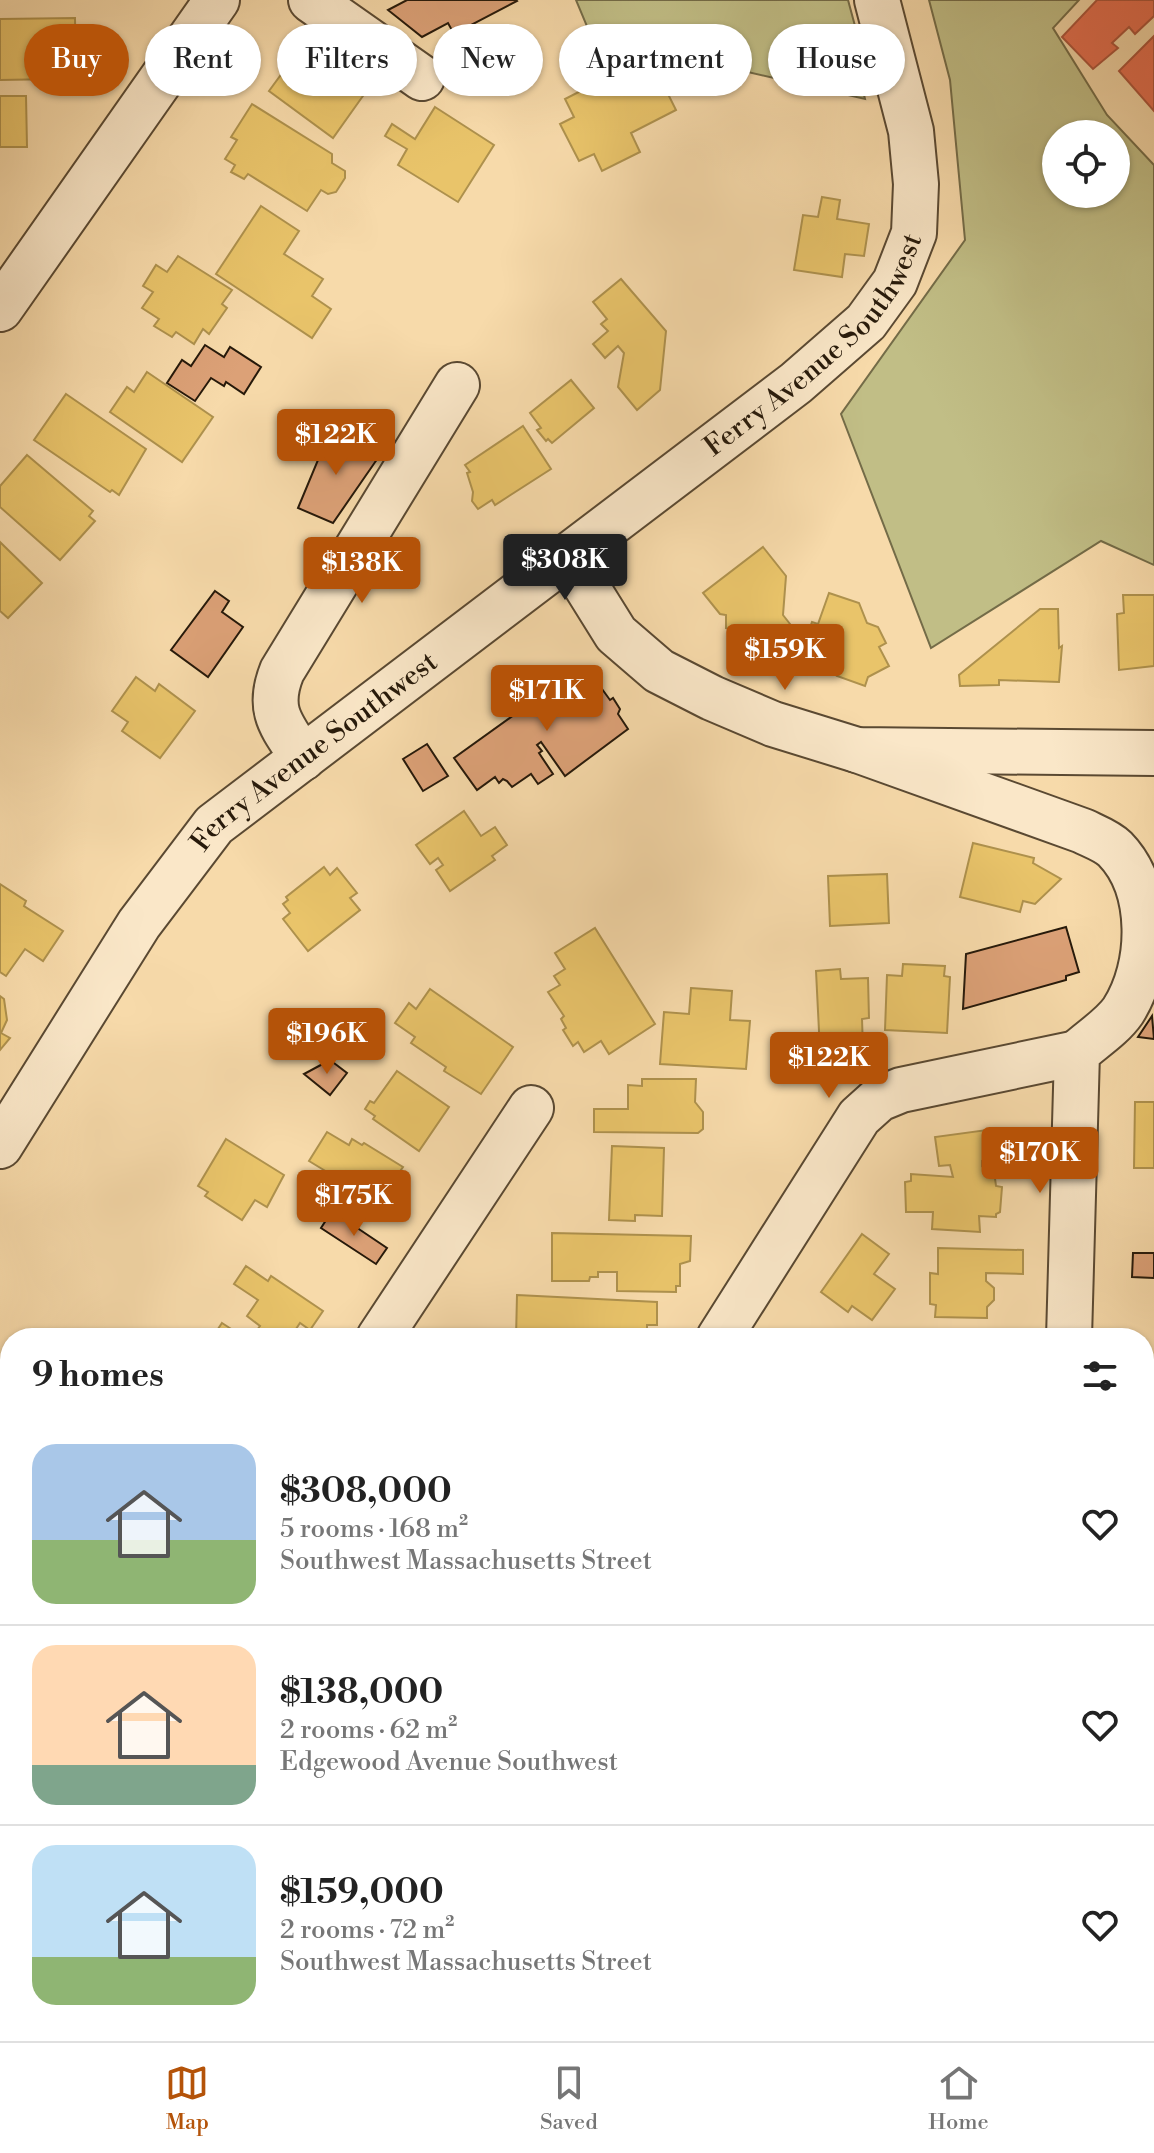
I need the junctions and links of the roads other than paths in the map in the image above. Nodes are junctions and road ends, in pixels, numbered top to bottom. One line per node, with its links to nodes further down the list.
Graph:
1 (217, 0): 5 (street)
2 (311, 0): 4 (street)
3 (877, 0): 7 (street, Ferry Avenue Southwest)
4 (422, 78)
5 (0, 309)
6 (457, 385): 10 (street)
7 (568, 557): 8 (street); 10 (street, Ferry Avenue Southwest)
8 (857, 750): 9 (street); 11 (street)
9 (1154, 753)
10 (303, 758): 13 (street, Ferry Avenue Southwest)
11 (1077, 1053): 15 (street); 16 (street)
12 (531, 1108): 14 (street)
13 (0, 1146)
14 (386, 1328)
15 (725, 1328)
16 (1069, 1328)

